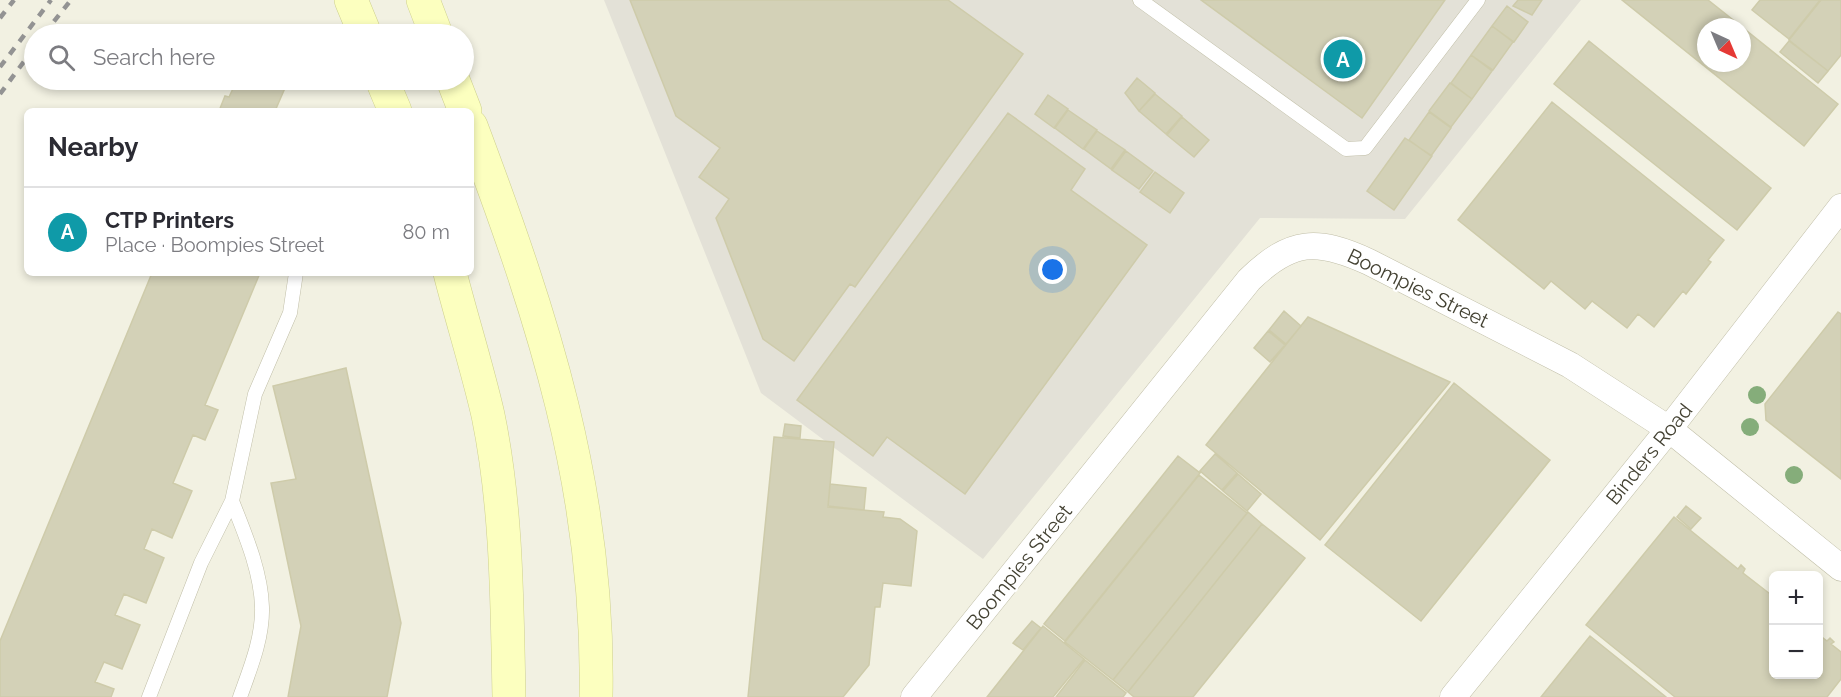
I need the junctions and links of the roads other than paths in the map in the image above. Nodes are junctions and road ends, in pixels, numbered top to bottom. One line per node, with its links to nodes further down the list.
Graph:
1 (351, 0): 5 (main road)
2 (423, 0): 6 (main road)
3 (1140, 0): 4 (lane)
4 (1478, 0)
5 (361, 24)
6 (432, 24)
7 (386, 90): 9 (main road)
8 (457, 90): 10 (main road)
9 (394, 108)
10 (464, 108)
11 (474, 134): 21 (main road)
12 (1841, 207): 15 (street, Binders Road)
13 (296, 276): 16 (lane)
14 (451, 276): 20 (main road)
15 (1669, 429): 17 (street, Boompies Street); 22 (street, Boompies Street); 23 (street, Binders Road)
16 (232, 501): 18 (lane); 19 (lane)
17 (1841, 568)
18 (149, 697)
19 (240, 697)
20 (509, 697)
21 (596, 697)
22 (914, 697)
23 (1453, 697)

